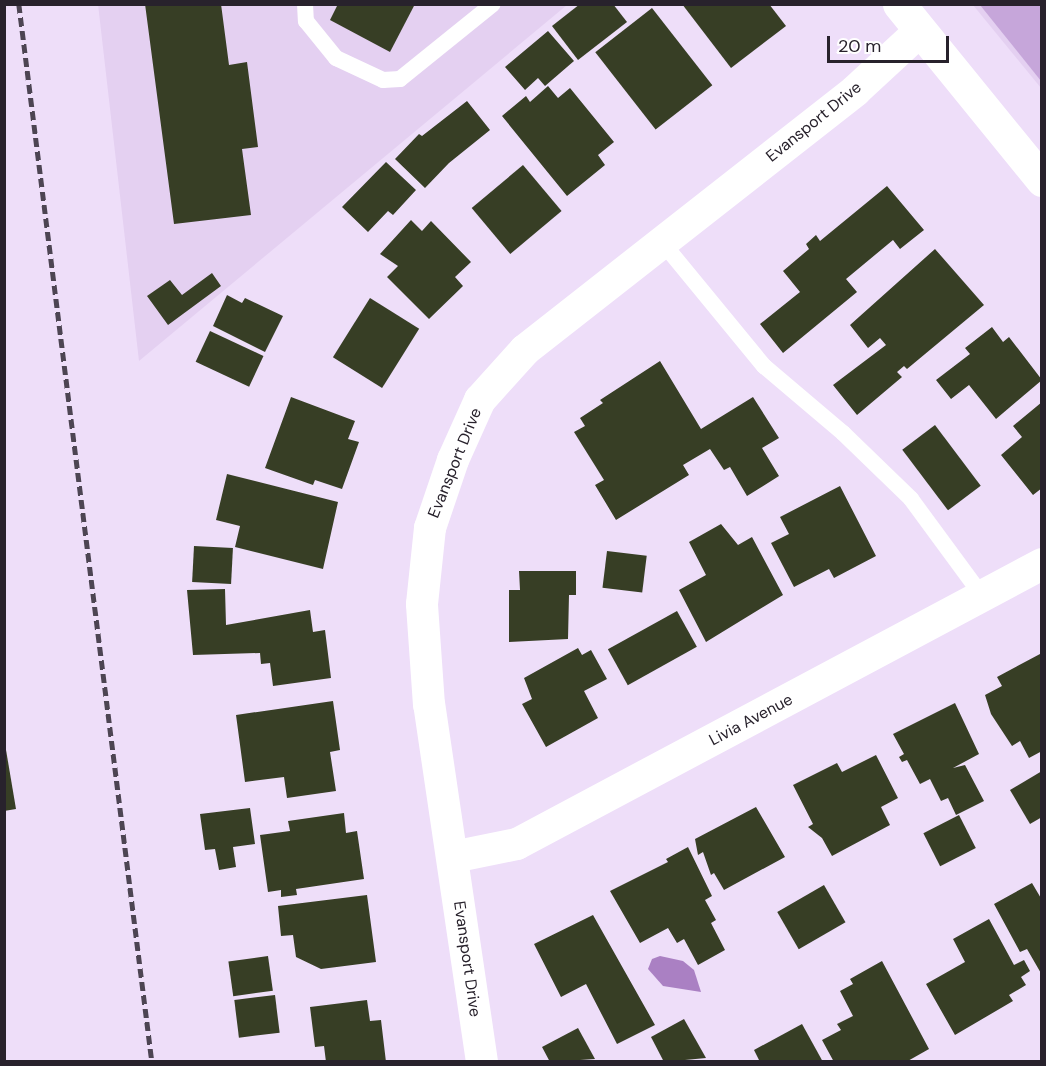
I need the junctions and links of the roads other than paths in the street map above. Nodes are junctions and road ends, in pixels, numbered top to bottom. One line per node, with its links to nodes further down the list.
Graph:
1 (305, 4): 2 (lane)
2 (493, 4)
3 (899, 4): 4 (main road)
4 (920, 31): 5 (main road); 6 (street, Evansport Drive)
5 (1041, 180)
6 (662, 242): 8 (lane); 9 (street, Evansport Drive)
7 (1041, 564): 8 (street, Livia Avenue)
8 (983, 597): 9 (street, Livia Avenue)
9 (453, 857): 10 (street, Evansport Drive)
10 (482, 1062)

